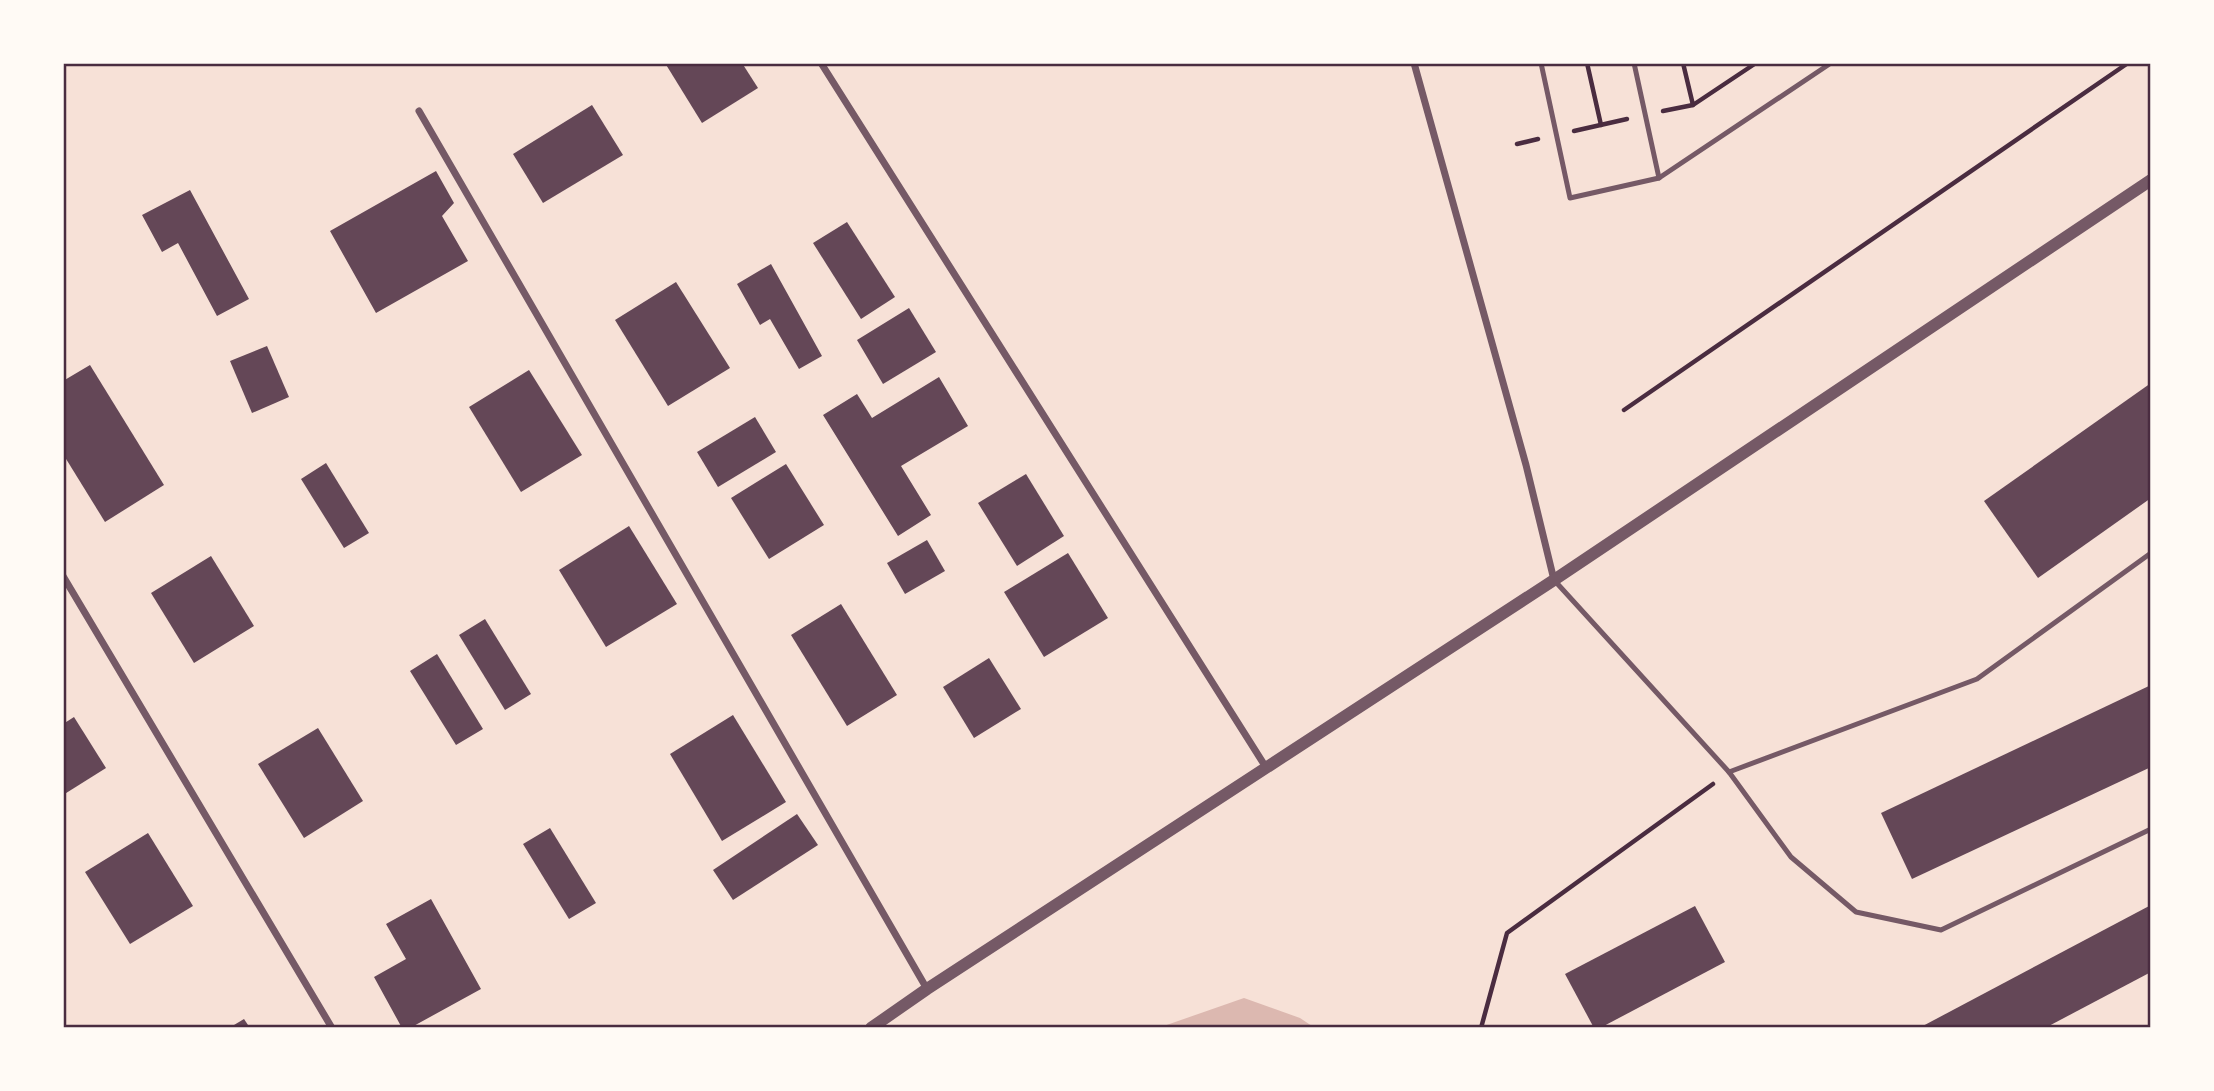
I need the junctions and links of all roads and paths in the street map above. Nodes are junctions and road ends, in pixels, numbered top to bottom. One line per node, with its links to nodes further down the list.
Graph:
1 (821, 63): 22 (street)
2 (1415, 63): 21 (street)
3 (1541, 63): 14 (lane)
4 (1587, 63): 13 (path)
5 (1634, 63): 12 (lane)
6 (1683, 63): 10 (path)
7 (1756, 63): 10 (path)
8 (1831, 63): 16 (lane)
9 (2128, 63): 18 (path)
10 (1693, 105): 12 (path)
11 (419, 111): 25 (street)
12 (1645, 115): 13 (path); 16 (lane)
13 (1601, 125): 14 (path)
14 (1556, 135): 15 (path); 16 (lane)
15 (1517, 144)
16 (1659, 178)
17 (2151, 180): 21 (street)
18 (1624, 410)
19 (2151, 553): 23 (lane)
20 (63, 576): 26 (street)
21 (1554, 580): 22 (street); 23 (lane)
22 (1267, 769): 25 (street)
23 (1729, 772): 24 (lane); 28 (path)
24 (2151, 829)
25 (927, 989): 27 (street)
26 (332, 1028)
27 (871, 1028)
28 (1481, 1028)

